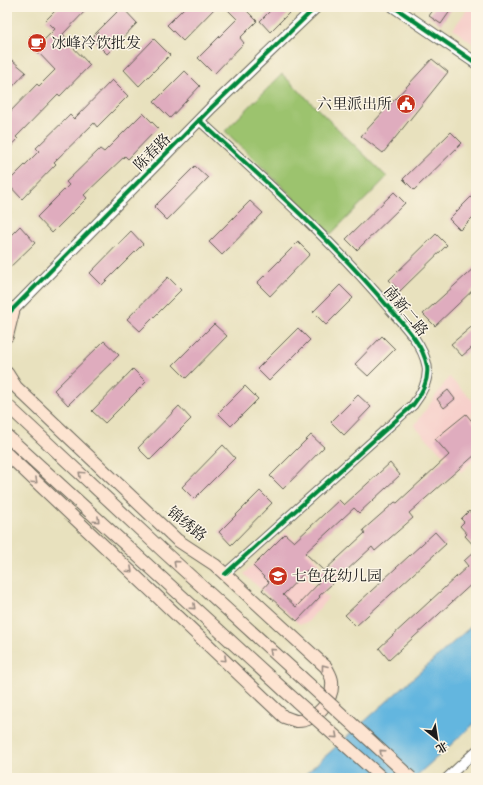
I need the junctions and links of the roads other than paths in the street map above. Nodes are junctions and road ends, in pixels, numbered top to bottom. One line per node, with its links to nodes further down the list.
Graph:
1 (316, 7): 4 (street, 陈春路)
2 (394, 7): 3 (street)
3 (476, 63)
4 (199, 120): 5 (street, 陈春路); 11 (street, 南新二路)
5 (11, 312): 6 (main road)
6 (7, 336)
7 (7, 373): 11 (main road, 锦绣路)
8 (7, 404): 14 (main road, one-way to 8, bridge)
9 (7, 436): 13 (main road, one-way to 13, bridge)
10 (7, 454): 11 (main road, 锦绣路, one-way to 11)
11 (225, 574)
12 (476, 751): 15 (street)
13 (382, 778)
14 (411, 778)
15 (447, 778)

